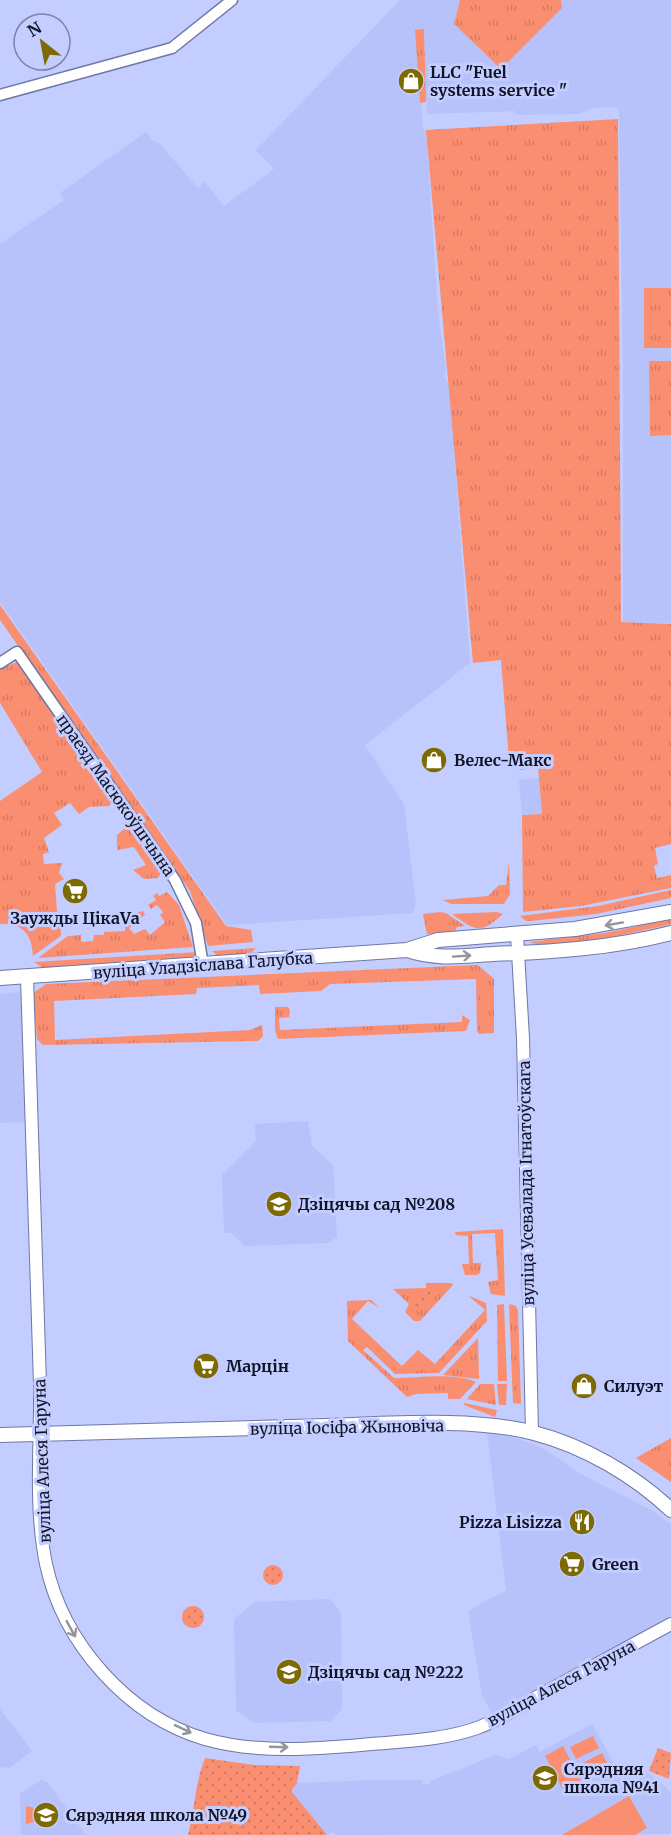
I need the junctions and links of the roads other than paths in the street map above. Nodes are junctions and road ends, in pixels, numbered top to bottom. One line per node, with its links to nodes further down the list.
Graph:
1 (232, 0): 2 (street)
2 (0, 95)
3 (0, 663): 9 (street, праезд Масюкоўшчына)
4 (671, 912): 6 (main road, вуліца Уладзіслава Галубка, one-way to 6)
5 (671, 933): 8 (main road, вуліца Уладзіслава Галубка)
6 (517, 935): 7 (main road, вуліца Уладзіслава Галубка); 8 (street, вуліца Усевалада Ігнатоўскага)
7 (407, 950): 8 (main road, вуліца Уладзіслава Галубка, one-way to 8); 9 (main road, вуліца Уладзіслава Галубка)
8 (519, 953): 12 (street, вуліца Усевалада Ігнатоўскага)
9 (203, 965): 10 (main road, вуліца Уладзіслава Галубка)
10 (27, 977): 11 (main road, вуліца Уладзіслава Галубка); 13 (street, вуліца Алеся Гаруна)
11 (0, 978)
12 (532, 1432): 13 (main road, вуліца Іосіфа Жыновіча); 15 (main road, вуліца Іосіфа Жыновіча)
13 (41, 1434): 14 (main road, вуліца Іосіфа Жыновіча); 16 (street, вуліца Алеся Гаруна, one-way to 16)
14 (0, 1435)
15 (671, 1510)
16 (671, 1624)

